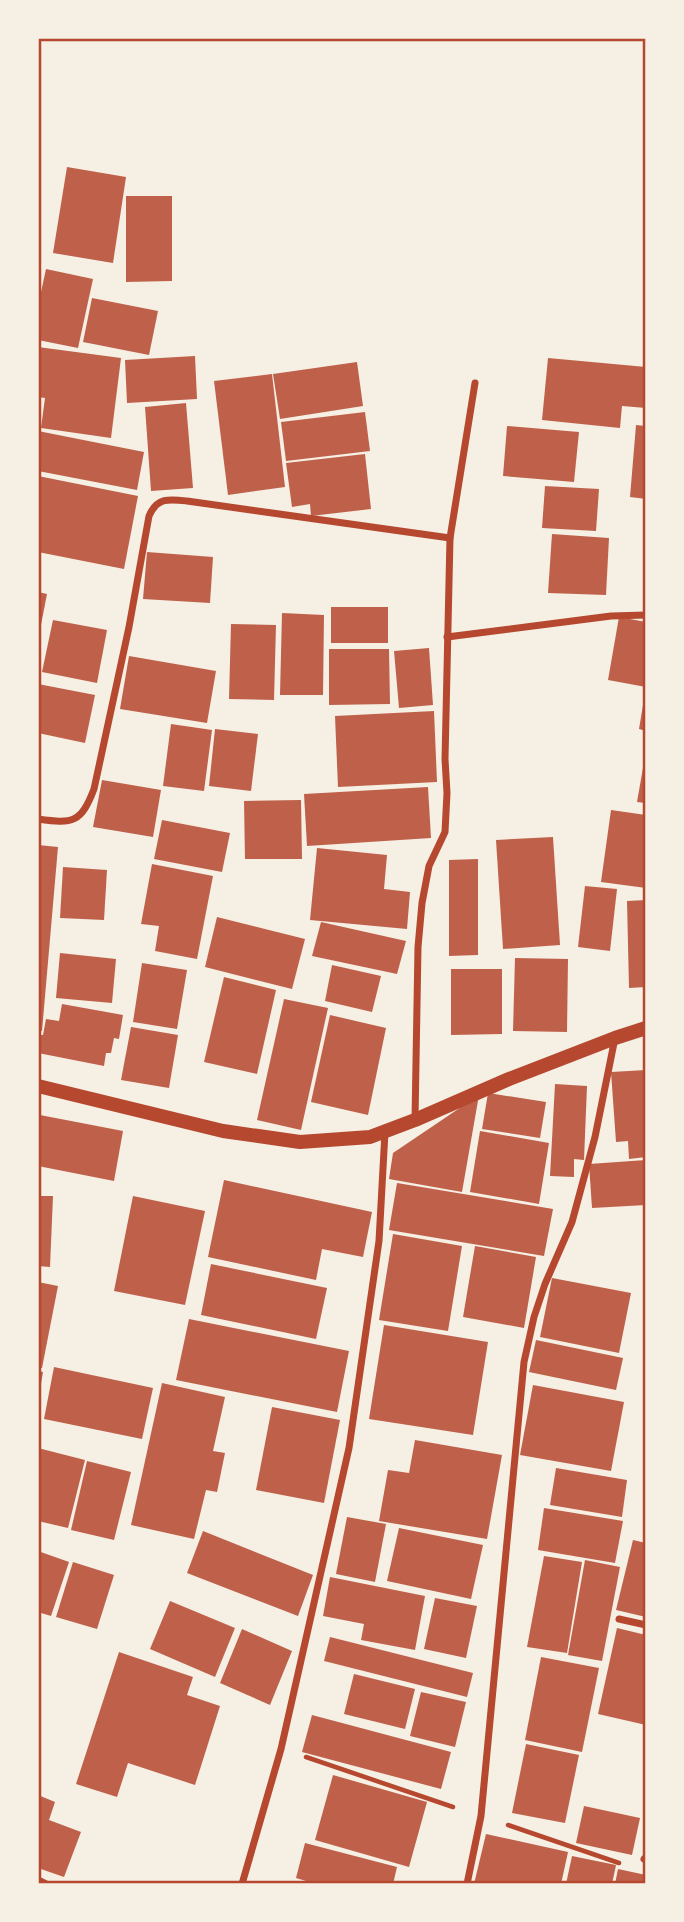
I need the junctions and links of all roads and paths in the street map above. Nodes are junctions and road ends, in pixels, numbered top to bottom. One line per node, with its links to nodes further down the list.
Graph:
1 (475, 383): 2 (street)
2 (450, 538): 4 (street); 5 (street)
3 (646, 615): 4 (street)
4 (447, 637): 9 (street)
5 (38, 819)
6 (646, 1028): 7 (main road)
7 (615, 1038): 9 (main road); 16 (street)
8 (38, 1086): 10 (main road)
9 (415, 1120): 10 (main road)
10 (385, 1132): 15 (street)
11 (619, 1619): 12 (street)
12 (646, 1625)
13 (38, 1880): 14 (street)
14 (46, 1884)
15 (242, 1884)
16 (467, 1884)

